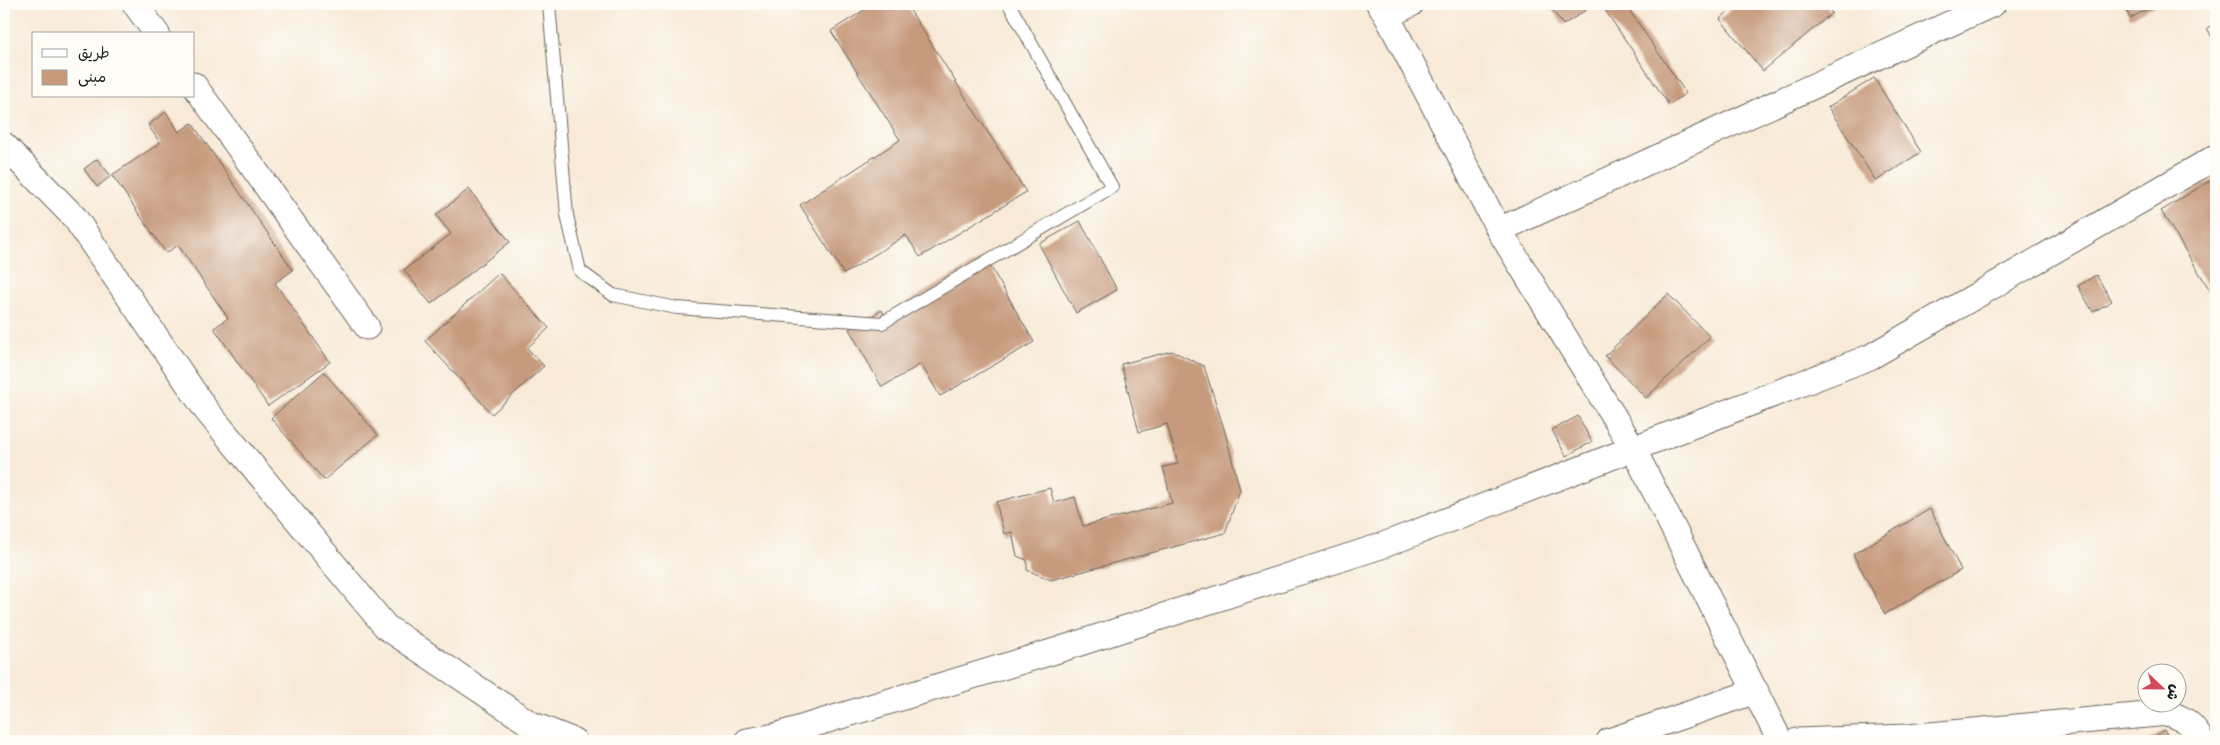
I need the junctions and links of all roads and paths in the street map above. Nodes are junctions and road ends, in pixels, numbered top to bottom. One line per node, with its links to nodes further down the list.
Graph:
1 (135, 4): 7 (street)
2 (549, 4): 3 (lane)
3 (1009, 4)
4 (1411, 4): 6 (street)
5 (1993, 4): 11 (street)
6 (1383, 10): 11 (street)
7 (156, 32)
8 (195, 86): 12 (street)
9 (4, 145): 15 (street)
10 (2216, 157): 13 (street)
11 (1499, 230): 13 (street)
12 (367, 327)
13 (1633, 448): 14 (street); 16 (street)
14 (1756, 692): 17 (street); 18 (street)
15 (574, 741)
16 (747, 741)
17 (1609, 741)
18 (1778, 741)
19 (1798, 741): 20 (street)
20 (2201, 741)

